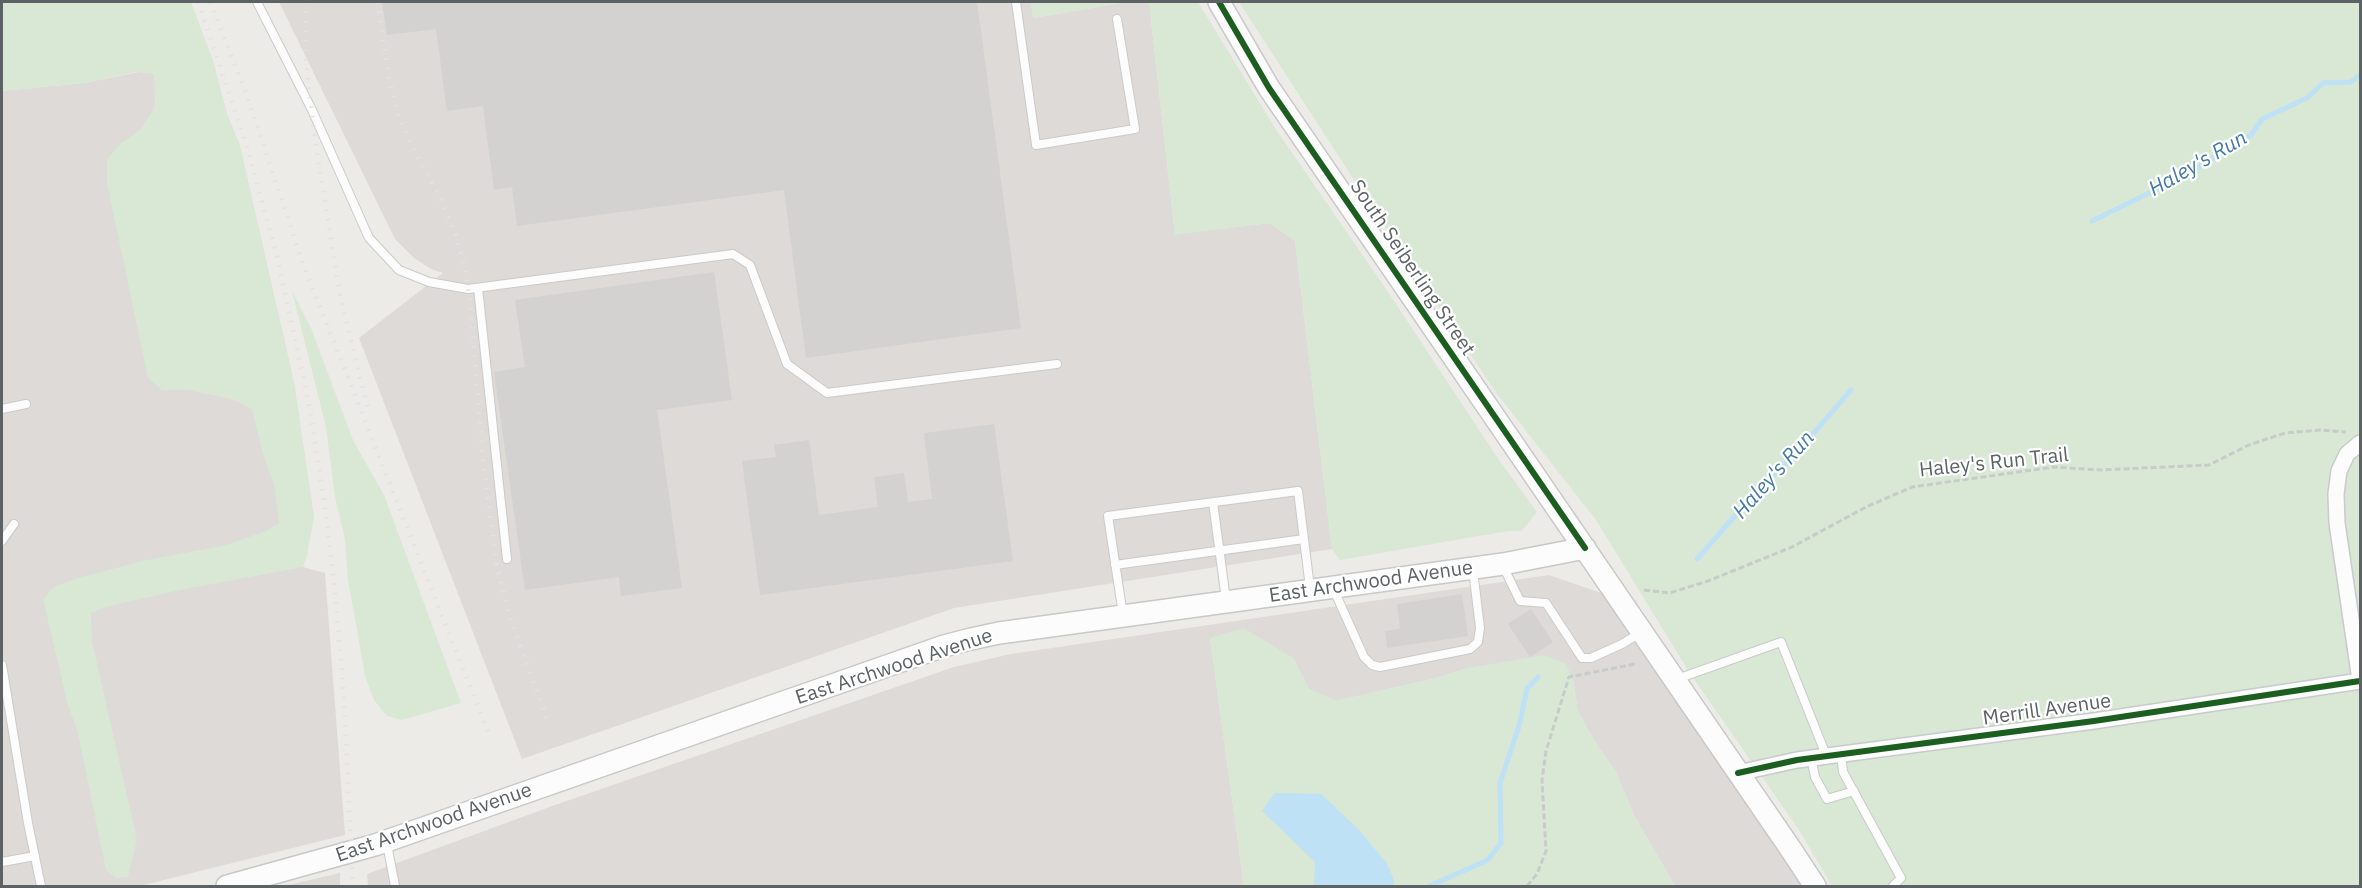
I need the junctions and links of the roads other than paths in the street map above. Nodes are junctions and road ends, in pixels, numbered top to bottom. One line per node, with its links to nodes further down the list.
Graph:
1 (257, 2): 5 (lane)
2 (1016, 2): 4 (lane)
3 (1219, 2): 14 (main road, South Seiberling Street)
4 (1117, 19)
5 (478, 288): 6 (lane); 16 (lane)
6 (1057, 364)
7 (26, 404): 8 (lane)
8 (2, 409)
9 (2357, 438): 27 (street)
10 (1213, 502): 12 (lane); 15 (lane); 18 (lane)
11 (14, 524): 13 (lane)
12 (1304, 539): 15 (lane); 21 (lane)
13 (2, 541)
14 (1585, 548): 17 (main road, East Archwood Avenue); 24 (main road, South Seiberling Street)
15 (1219, 551): 18 (lane); 22 (lane)
16 (507, 559)
17 (1503, 564): 19 (main road, East Archwood Avenue); 24 (lane)
18 (1115, 565): 23 (lane)
19 (1473, 568): 20 (main road, East Archwood Avenue); 20 (lane)
20 (1333, 587): 21 (main road, East Archwood Avenue)
21 (1310, 590): 22 (main road, East Archwood Avenue)
22 (1226, 602): 23 (main road, East Archwood Avenue)
23 (1123, 616): 31 (main road, East Archwood Avenue)
24 (1642, 632): 26 (main road, South Seiberling Street)
25 (2, 665): 32 (lane)
26 (1674, 680): 28 (lane); 29 (main road, South Seiberling Street)
27 (2361, 680): 28 (street, Merrill Avenue)
28 (1826, 755): 29 (street, Merrill Avenue); 30 (lane); 30 (lane)
29 (1738, 773): 37 (main road, South Seiberling Street)
30 (1854, 791): 38 (lane)
31 (387, 841): 35 (main road, East Archwood Avenue); 36 (lane)
32 (35, 856): 33 (lane); 34 (lane)
33 (2, 862)
34 (41, 886)
35 (227, 886)
36 (395, 886)
37 (1815, 886)
38 (1893, 886)

